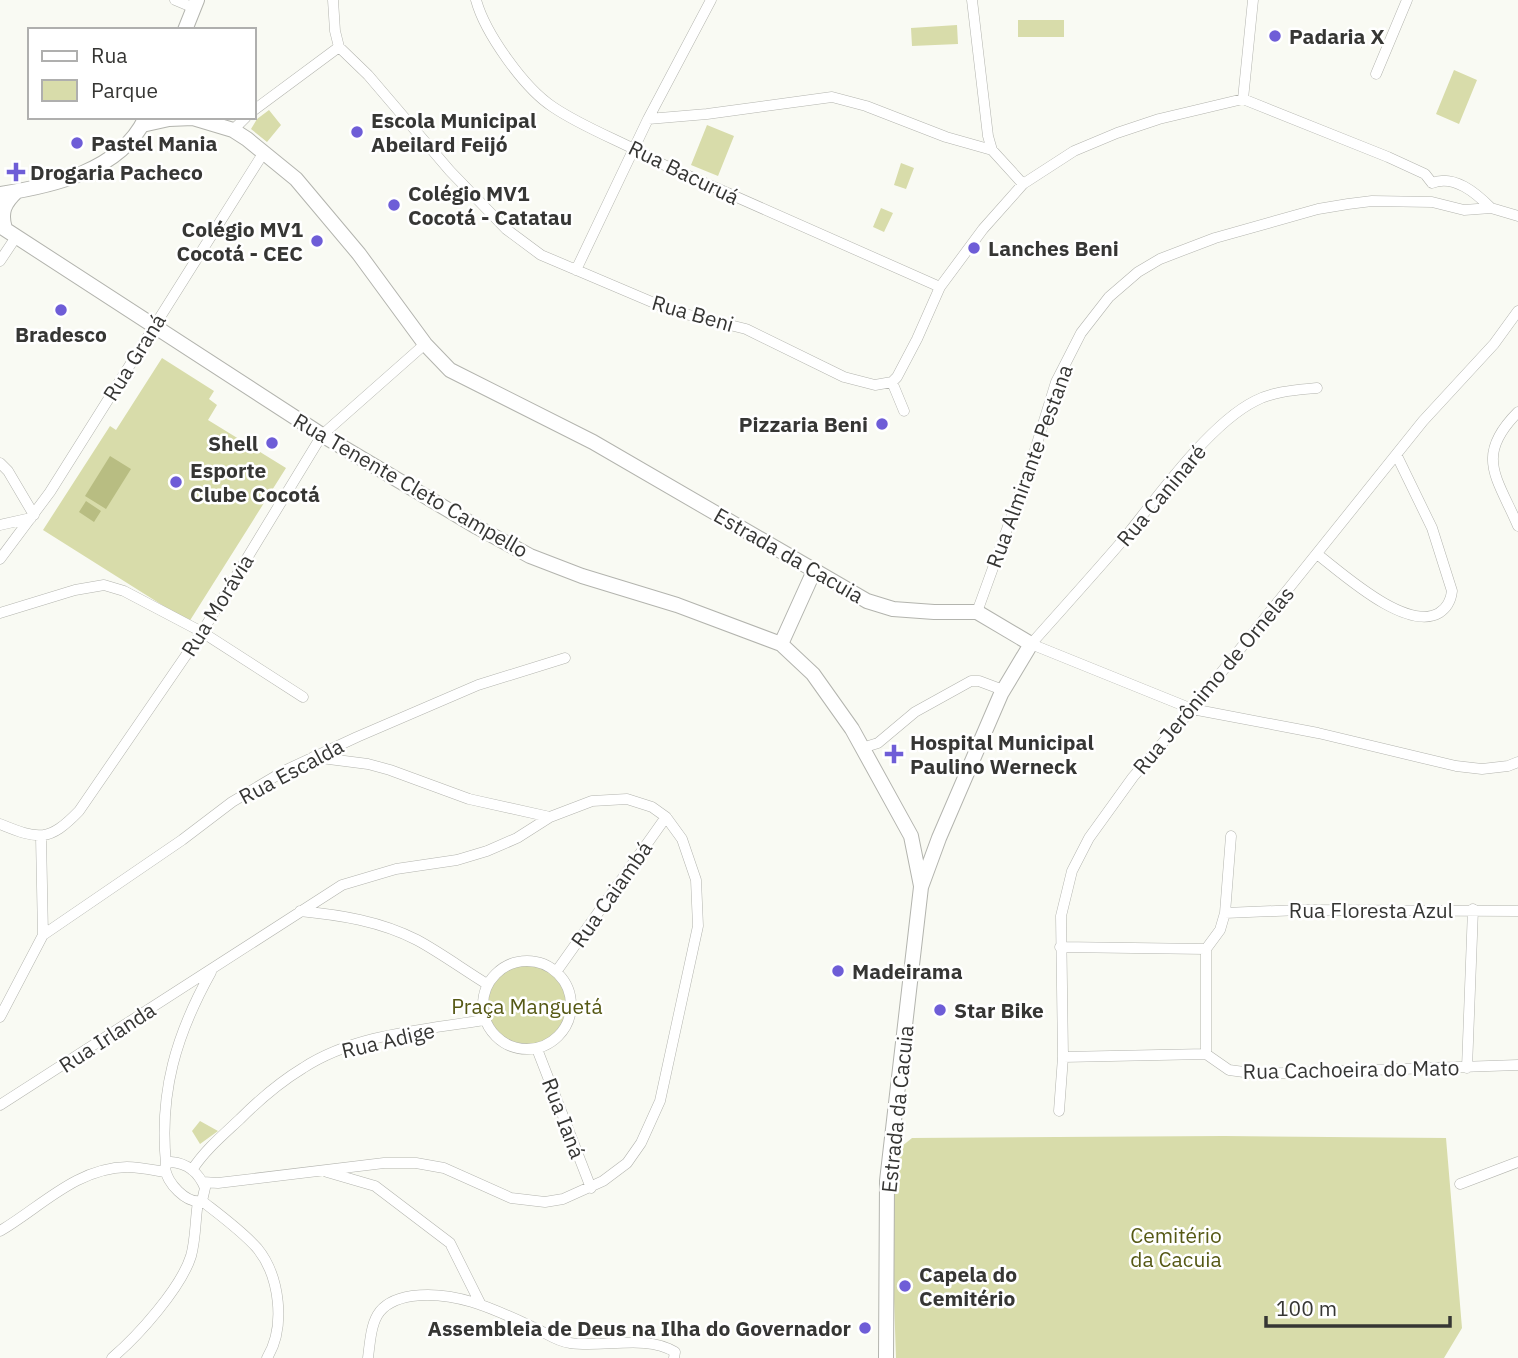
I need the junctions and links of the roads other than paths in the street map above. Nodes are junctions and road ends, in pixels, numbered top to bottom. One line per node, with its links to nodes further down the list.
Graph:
1 (175, 0): 8 (street)
2 (333, 0): 10 (street)
3 (476, 0): 20 (street, Rua Bacuruá)
4 (711, 0): 17 (street)
5 (972, 0): 21 (street)
6 (1252, 0): 12 (street)
7 (1407, 0): 11 (street)
8 (195, 4): 9 (main road)
9 (186, 28)
10 (339, 47): 13 (street); 34 (street, Rua Beni)
11 (1376, 74)
12 (1243, 99): 23 (street); 24 (street)
13 (256, 109)
14 (169, 119): 18 (main road, Estrada da Cacuia)
15 (196, 119): 19 (main road, Estrada da Cacuia)
16 (244, 119): 19 (street)
17 (649, 119): 20 (street); 21 (street)
18 (144, 121): 25 (main road)
19 (233, 130): 22 (main road, Estrada da Cacuia)
20 (634, 147): 34 (street); 35 (street, Rua Bacuruá)
21 (992, 150): 24 (street)
22 (264, 152): 37 (street, Rua Graná); 38 (main road, Estrada da Cacuia)
23 (1432, 183): 26 (street); 28 (street)
24 (1023, 184): 35 (street)
25 (17, 191): 27 (main road); 32 (main road)
26 (1472, 191): 29 (street); 30 (street)
27 (0, 194)
28 (1432, 202): 30 (street, Rua Almirante Pestana); 52 (street, Rua Almirante Pestana)
29 (1491, 208): 30 (street); 31 (street)
30 (1464, 210)
31 (1518, 216)
32 (7, 231): 33 (street); 37 (main road, Rua Tenente Cleto Campello)
33 (0, 261)
34 (576, 270): 39 (street, Rua Beni)
35 (940, 287): 39 (street)
36 (1518, 311): 44 (street, Rua Jerônimo de Ornelas)
37 (153, 326): 43 (main road, Rua Tenente Cleto Campello); 46 (street, Rua Graná)
38 (425, 344): 43 (street, Rua Morávia); 51 (main road, Estrada da Cacuia)
39 (892, 382): 41 (street)
40 (1317, 388): 56 (street, Rua Caninaré)
41 (904, 411)
42 (1518, 412): 48 (street)
43 (322, 435): 54 (street, Rua Morávia); 55 (main road, Rua Tenente Cleto Campello)
44 (1397, 456): 49 (street, Rua Jerônimo de Ornelas); 49 (street)
45 (0, 463): 46 (street)
46 (33, 516): 47 (street); 50 (street, Rua Graná)
47 (0, 525)
48 (1518, 526)
49 (1317, 554): 60 (street, Rua Jerônimo de Ornelas)
50 (0, 559)
51 (814, 571): 52 (main road, Estrada da Cacuia); 55 (main road)
52 (977, 612): 56 (main road)
53 (0, 613): 54 (street)
54 (202, 632): 59 (street); 69 (street, Rua Morávia)
55 (781, 644): 61 (main road, Rua Tenente Cleto Campello)
56 (1031, 644): 58 (main road, Estrada da Cacuia); 60 (street)
57 (565, 658): 62 (street, Rua Escalda)
58 (1003, 690): 61 (street); 70 (main road, Estrada da Cacuia)
59 (303, 697)
60 (1192, 709): 63 (street); 77 (street, Rua Jerônimo de Ornelas)
61 (862, 748): 67 (main road, Rua Tenente Cleto Campello)
62 (312, 757): 64 (street); 76 (street, Rua Escalda)
63 (1518, 762)
64 (550, 817): 65 (street, Rua Irlanda); 73 (street, Rua Irlanda)
65 (666, 817): 80 (street, Rua Caiambá); 96 (street)
66 (0, 824): 69 (street)
67 (911, 836): 70 (main road); 71 (main road, Rua Tenente Cleto Campello)
68 (1231, 836): 75 (street)
69 (41, 837): 76 (street)
70 (939, 838): 71 (main road, Estrada da Cacuia)
71 (921, 887): 104 (main road, Estrada da Cacuia)
72 (1473, 909): 74 (street, Rua Floresta Azul); 75 (street, Rua Floresta Azul); 88 (street)
73 (300, 911): 79 (street, Rua Irlanda); 81 (street)
74 (1518, 911)
75 (1225, 913): 78 (street)
76 (43, 936): 82 (street)
77 (1060, 947): 78 (street); 86 (street, Rua Jerônimo de Ornelas)
78 (1206, 949): 85 (street)
79 (213, 969): 89 (street, Rua Irlanda); 92 (street)
80 (556, 972): 81 (street); 84 (street)
81 (487, 984): 83 (street)
82 (0, 1017)
83 (484, 1020): 84 (street); 93 (street, Rua Adige)
84 (537, 1049): 96 (street, Rua Ianá)
85 (1206, 1054): 86 (street); 88 (street, Rua Cachoeira do Mato)
86 (1062, 1057): 90 (street, Rua Jerônimo de Ornelas)
87 (1518, 1065): 88 (street, Rua Cachoeira do Mato)
88 (1467, 1068)
89 (0, 1105)
90 (1059, 1111)
91 (1518, 1162): 95 (street)
92 (167, 1166): 93 (street); 97 (street); 98 (street)
93 (189, 1167): 97 (street)
94 (322, 1171): 96 (street); 97 (street); 99 (street)
95 (1460, 1184)
96 (591, 1188)
97 (201, 1196): 100 (street); 101 (street)
98 (0, 1231)
99 (481, 1305): 102 (street); 103 (street)
100 (112, 1358)
101 (267, 1358)
102 (368, 1358)
103 (674, 1358)
104 (886, 1358)

